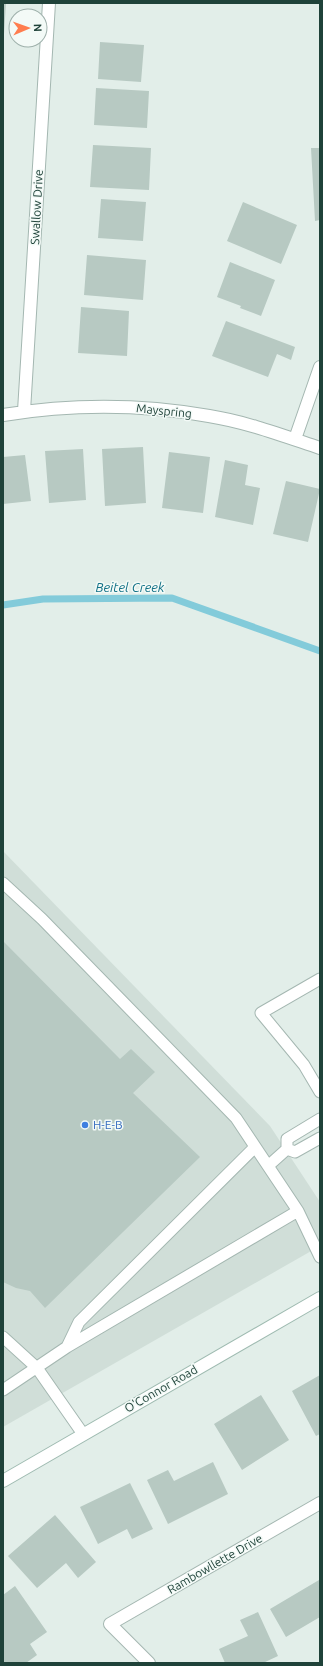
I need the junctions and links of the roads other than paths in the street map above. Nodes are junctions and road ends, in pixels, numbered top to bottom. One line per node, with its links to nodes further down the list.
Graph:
1 (49, 3): 3 (street, Swallow Drive)
2 (320, 367): 5 (street)
3 (24, 411): 4 (street, Mayspring); 5 (street, Mayspring)
4 (3, 415)
5 (295, 439): 6 (street, Mayspring)
6 (320, 448)
7 (3, 883): 12 (lane)
8 (320, 979): 9 (lane)
9 (320, 1092)
10 (320, 1119): 13 (lane)
11 (320, 1138): 13 (lane)
12 (255, 1147): 14 (lane); 19 (lane)
13 (287, 1149): 14 (lane)
14 (268, 1166): 15 (lane)
15 (298, 1211): 16 (lane); 19 (lane)
16 (320, 1256)
17 (320, 1298): 22 (street, O'Connor Road)
18 (3, 1337): 20 (lane)
19 (67, 1347): 20 (lane)
20 (37, 1368): 21 (lane); 22 (lane)
21 (3, 1390)
22 (83, 1434): 23 (street, O'Connor Road)
23 (3, 1480)
24 (320, 1503): 25 (street, Rambowllette Drive)
25 (149, 1663)

